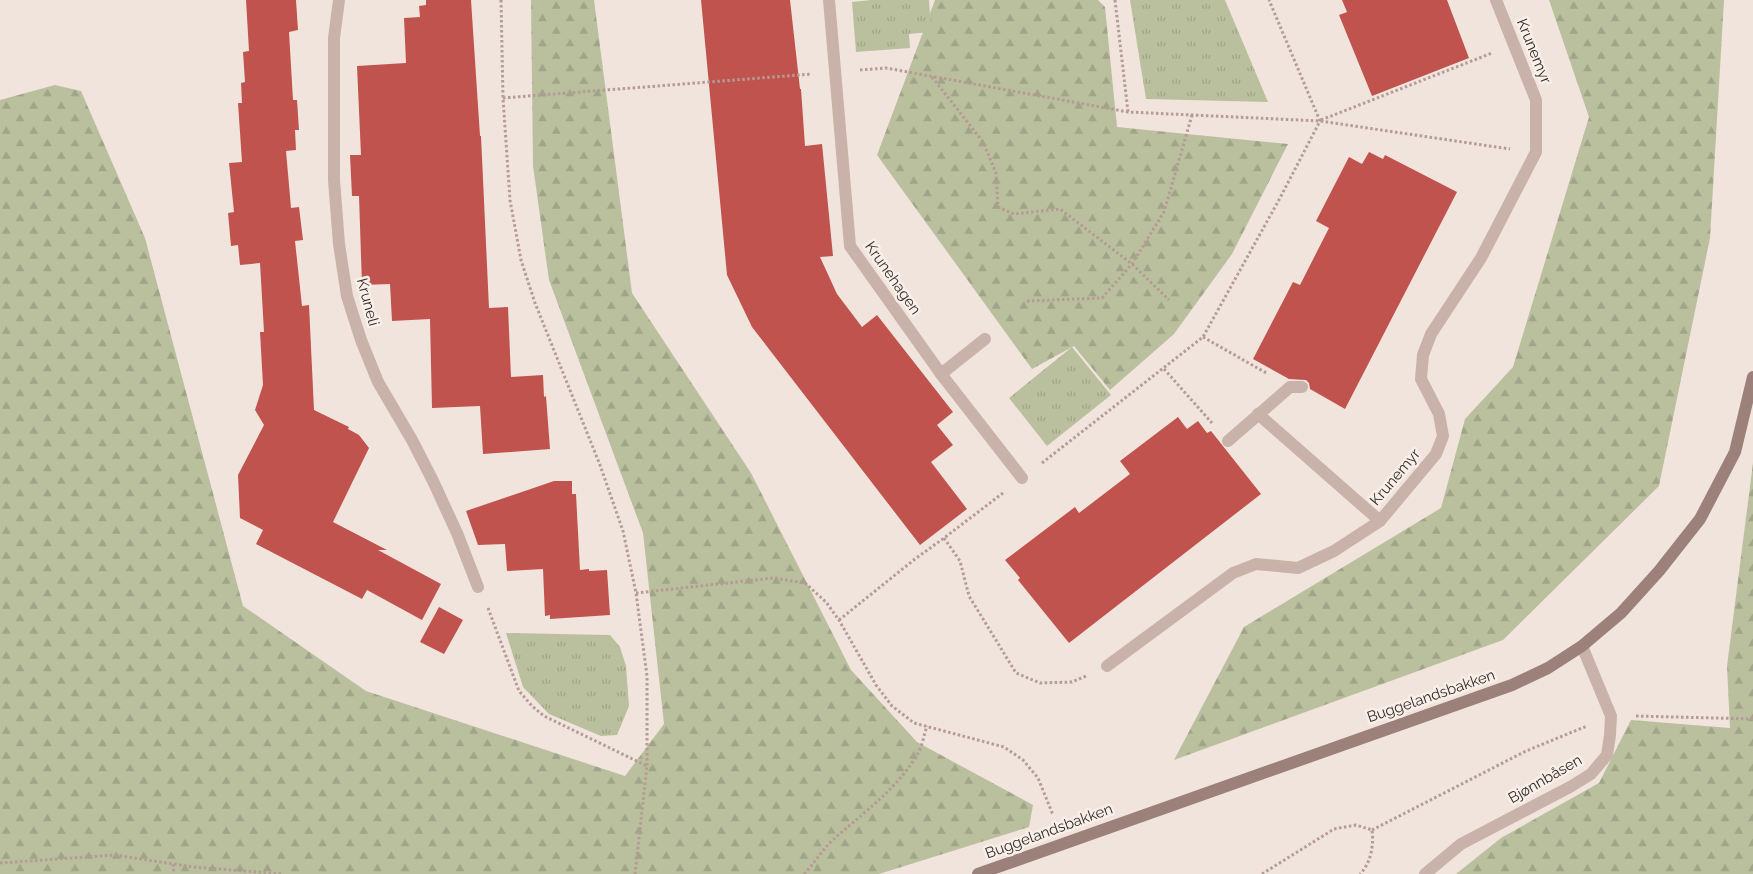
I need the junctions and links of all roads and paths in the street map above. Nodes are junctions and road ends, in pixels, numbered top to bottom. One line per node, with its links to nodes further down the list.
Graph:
1 (339, 0): 29 (street, Kruneli)
2 (501, 0): 10 (path)
3 (829, 0): 8 (street, Krunehagen)
4 (1115, 0): 11 (path)
5 (1269, 0): 13 (path)
6 (1496, 0): 7 (street, Krunemyr)
7 (1514, 45): 13 (path); 14 (street, Krunemyr)
8 (836, 72): 9 (path); 10 (path); 21 (street, Krunehagen)
9 (932, 77): 11 (path); 15 (path)
10 (503, 98): 30 (path)
11 (1128, 112): 12 (path)
12 (1192, 116): 13 (path); 15 (path)
13 (1320, 121): 14 (path); 18 (path)
14 (1536, 152): 27 (street, Krunemyr)
15 (1132, 264): 16 (path); 17 (path)
16 (1169, 300)
17 (1027, 301)
18 (1203, 337): 20 (path); 23 (path)
19 (985, 339): 21 (street)
20 (1164, 369): 25 (path); 26 (path)
21 (941, 374): 26 (street, Krunehagen)
22 (1753, 377): 32 (street, Buggelandsbakken)
23 (1296, 387): 24 (street)
24 (1258, 414): 25 (street); 27 (street)
25 (1228, 441)
26 (1022, 478): 28 (path)
27 (1380, 521): 33 (street, Krunemyr)
28 (944, 538): 31 (path); 33 (path)
29 (478, 587): 37 (path)
30 (636, 593): 31 (path); 37 (path)
31 (838, 620): 36 (path)
32 (1582, 646): 34 (street, Bjønnbåsen); 46 (street, Buggelandsbakken)
33 (1107, 666)
34 (1611, 716): 35 (path); 39 (path); 49 (street, Bjønnbåsen)
35 (1753, 719)
36 (927, 726): 38 (path); 45 (path)
37 (647, 766): 44 (path)
38 (1053, 815)
39 (1372, 830): 47 (path); 48 (path)
40 (0, 863): 41 (path)
41 (174, 864): 42 (path); 43 (path)
42 (174, 874)
43 (283, 874)
44 (635, 874)
45 (804, 874)
46 (978, 874)
47 (1262, 874)
48 (1360, 874)
49 (1425, 874)

